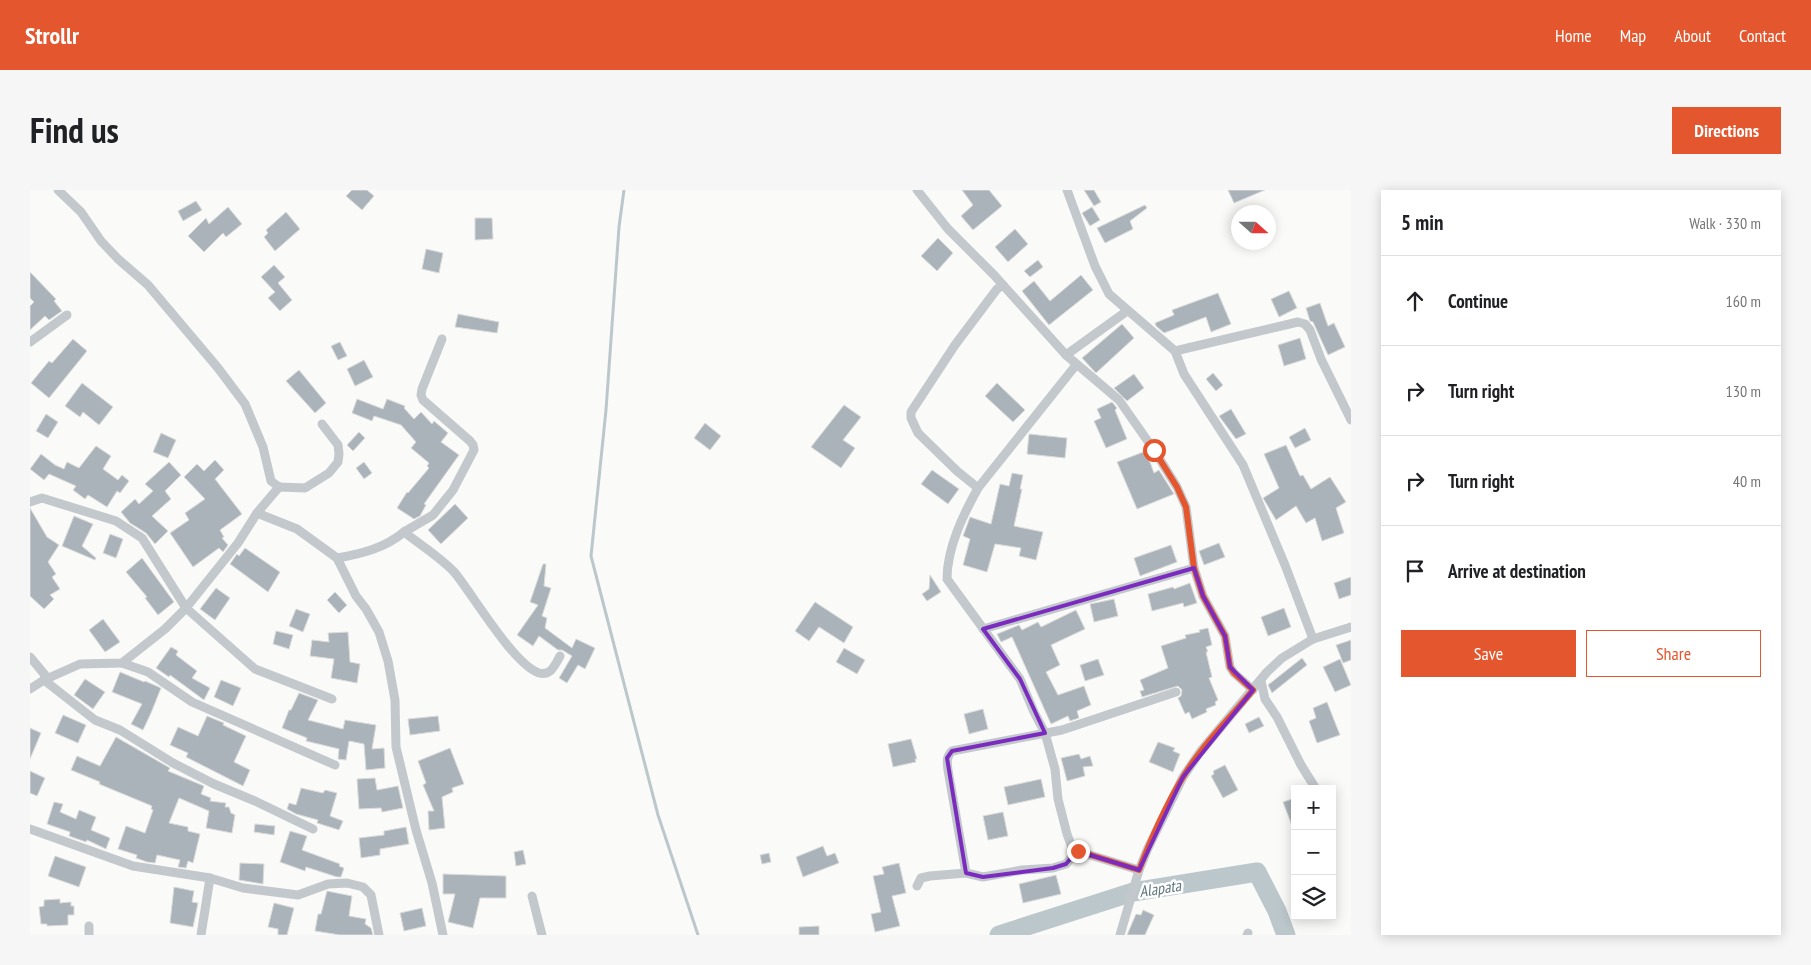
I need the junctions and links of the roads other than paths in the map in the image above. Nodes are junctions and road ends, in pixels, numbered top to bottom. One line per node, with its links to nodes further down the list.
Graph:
1 (58, 190): 14 (street)
2 (917, 190): 4 (street)
3 (1069, 191): 5 (street)
4 (1003, 285): 10 (street); 15 (street)
5 (1127, 311): 9 (street); 10 (street)
6 (67, 315): 8 (street)
7 (442, 338): 18 (street)
8 (30, 342)
9 (1175, 351): 12 (street); 24 (street)
10 (1066, 355): 11 (street)
11 (1076, 365): 15 (street); 20 (street)
12 (1351, 420)
13 (322, 424): 14 (street)
14 (278, 488): 17 (street)
15 (978, 488): 23 (street)
16 (30, 502): 21 (street)
17 (257, 513): 19 (street); 21 (street)
18 (404, 532): 19 (street); 25 (street)
19 (337, 558): 47 (street)
20 (1194, 568): 23 (street); 31 (street)
21 (186, 608): 27 (street); 33 (street)
22 (1351, 627): 24 (street)
23 (983, 629): 34 (street)
24 (1313, 639): 29 (street)
25 (560, 656)
26 (30, 657): 28 (street)
27 (122, 663): 28 (street); 35 (street)
28 (44, 680): 30 (street); 38 (street)
29 (1261, 680): 31 (street); 36 (street)
30 (30, 689)
31 (1253, 690): 40 (street)
32 (1176, 692): 34 (street)
33 (332, 699)
34 (1045, 733): 39 (street); 41 (street)
35 (335, 766)
36 (1314, 785)
37 (30, 829): 42 (street)
38 (313, 829)
39 (1078, 851): 40 (street); 41 (street)
40 (1139, 870): 49 (street)
41 (966, 874): 43 (street)
42 (210, 878): 45 (street); 46 (street)
43 (917, 886)
44 (532, 896): 48 (street)
45 (202, 935)
46 (379, 935)
47 (442, 935)
48 (542, 935)
49 (1120, 935)

